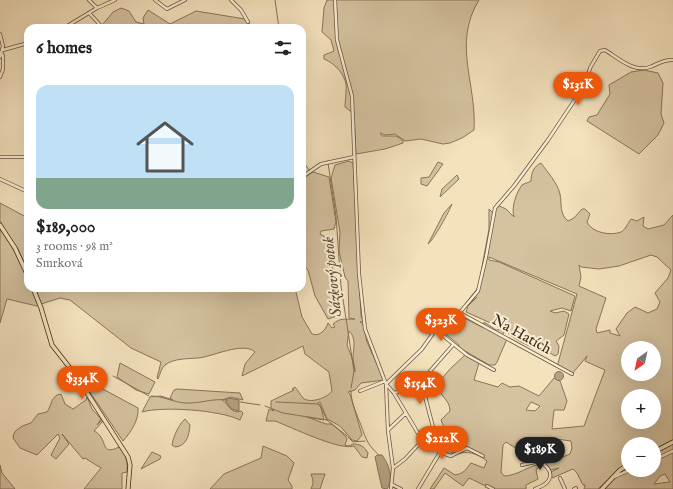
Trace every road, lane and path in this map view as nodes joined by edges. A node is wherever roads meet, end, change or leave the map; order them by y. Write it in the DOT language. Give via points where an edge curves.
graph roads {
  1 [pos="89,0"];
  2 [pos="115,0"];
  3 [pos="155,0"];
  4 [pos="185,0"];
  5 [pos="231,0"];
  6 [pos="335,0"];
  7 [pos="97,8"];
  8 [pos="90,14"];
  9 [pos="248,22"];
  10 [pos="71,24"];
  11 [pos="99,24"];
  12 [pos="0,34"];
  13 [pos="24,45"];
  14 [pos="3,50"];
  15 [pos="1,56"];
  16 [pos="673,60"];
  17 [pos="0,77"];
  18 [pos="0,157"];
  19 [pos="24,157"];
  20 [pos="354,157"];
  21 [pos="306,175"];
  22 [pos="0,179"];
  23 [pos="24,190"];
  24 [pos="0,225"];
  25 [pos="24,267"];
  26 [pos="35,292"];
  27 [pos="460,313"];
  28 [pos="436,330"];
  29 [pos="453,345"];
  30 [pos="494,370"];
  31 [pos="572,374"];
  32 [pos="421,381"];
  33 [pos="386,382"];
  34 [pos="422,385"];
  35 [pos="416,387"];
  36 [pos="361,389"];
  37 [pos="394,393"];
  38 [pos="406,413"];
  39 [pos="433,428"];
  40 [pos="388,430"];
  41 [pos="422,440"];
  42 [pos="673,442"];
  43 [pos="661,448"];
  44 [pos="673,451"];
  45 [pos="444,452"];
  46 [pos="484,456"];
  47 [pos="661,457"];
  48 [pos="522,465"];
  49 [pos="393,468"];
  50 [pos="621,471"];
  51 [pos="621,474"];
  52 [pos="560,478"];
  53 [pos="610,480"];
  54 [pos="392,484"];
  55 [pos="487,486"];
  56 [pos="128,489"];
  57 [pos="391,489"];
  58 [pos="401,489"];
  59 [pos="418,489"];
  60 [pos="493,489"];
  61 [pos="534,489"];
  62 [pos="565,489"];
  63 [pos="602,489"];
  1 -- 7 [label="street"];
  2 -- 7 [label="street"];
  3 -- 4 [label="street" via="168,9"];
  5 -- 9 [label="street"];
  6 -- 20 [label="street" via="337,40 352,96"];
  7 -- 8 [label="street"];
  8 -- 10 [label="street"];
  8 -- 11 [label="street"];
  12 -- 14 [label="street"];
  13 -- 14 [label="street"];
  14 -- 15 [label="street"];
  15 -- 17 [label="street" via="3,69"];
  16 -- 27 [label="street" via="640,69 605,50 599,52 590,68 586,83 548,140 497,205 480,285"];
  18 -- 19 [label="street"];
  20 -- 21 [label="street" via="321,164"];
  20 -- 33 [label="street" via="359,274 365,329"];
  22 -- 23 [label="street"];
  24 -- 25 [label="main road"];
  26 -- 56 [label="main road" via="52,345 77,377 128,458"];
  27 -- 28 [label="street"];
  27 -- 31 [label="street, Na Hatích"];
  28 -- 29 [label="street"];
  28 -- 33 [label="street" via="419,352"];
  29 -- 30 [label="street"];
  29 -- 32 [label="street"];
  32 -- 34 [label="street"];
  32 -- 35 [label="street"];
  33 -- 36 [label="street"];
  33 -- 37 [label="street"];
  33 -- 40 [label="street"];
  34 -- 35 [label="street"];
  34 -- 39 [label="street"];
  35 -- 37 [label="street"];
  37 -- 38 [label="street"];
  38 -- 40 [label="street"];
  38 -- 41 [label="street"];
  39 -- 41 [label="street"];
  39 -- 45 [label="street"];
  40 -- 49 [label="street"];
  41 -- 49 [label="street"];
  42 -- 43 [label="main road"];
  44 -- 47 [label="street"];
  45 -- 46 [label="street" via="451,456 467,448"];
  45 -- 59 [label="street" via="439,454"];
  48 -- 61 [label="street" via="539,461 549,472 549,482"];
  49 -- 54 [label="street"];
  50 -- 53 [label="main road"];
  51 -- 53 [label="street"];
  52 -- 62 [label="street"];
  53 -- 63 [label="main road"];
  54 -- 57 [label="street"];
  54 -- 58 [label="street"];
  55 -- 60 [label="street"];
}
